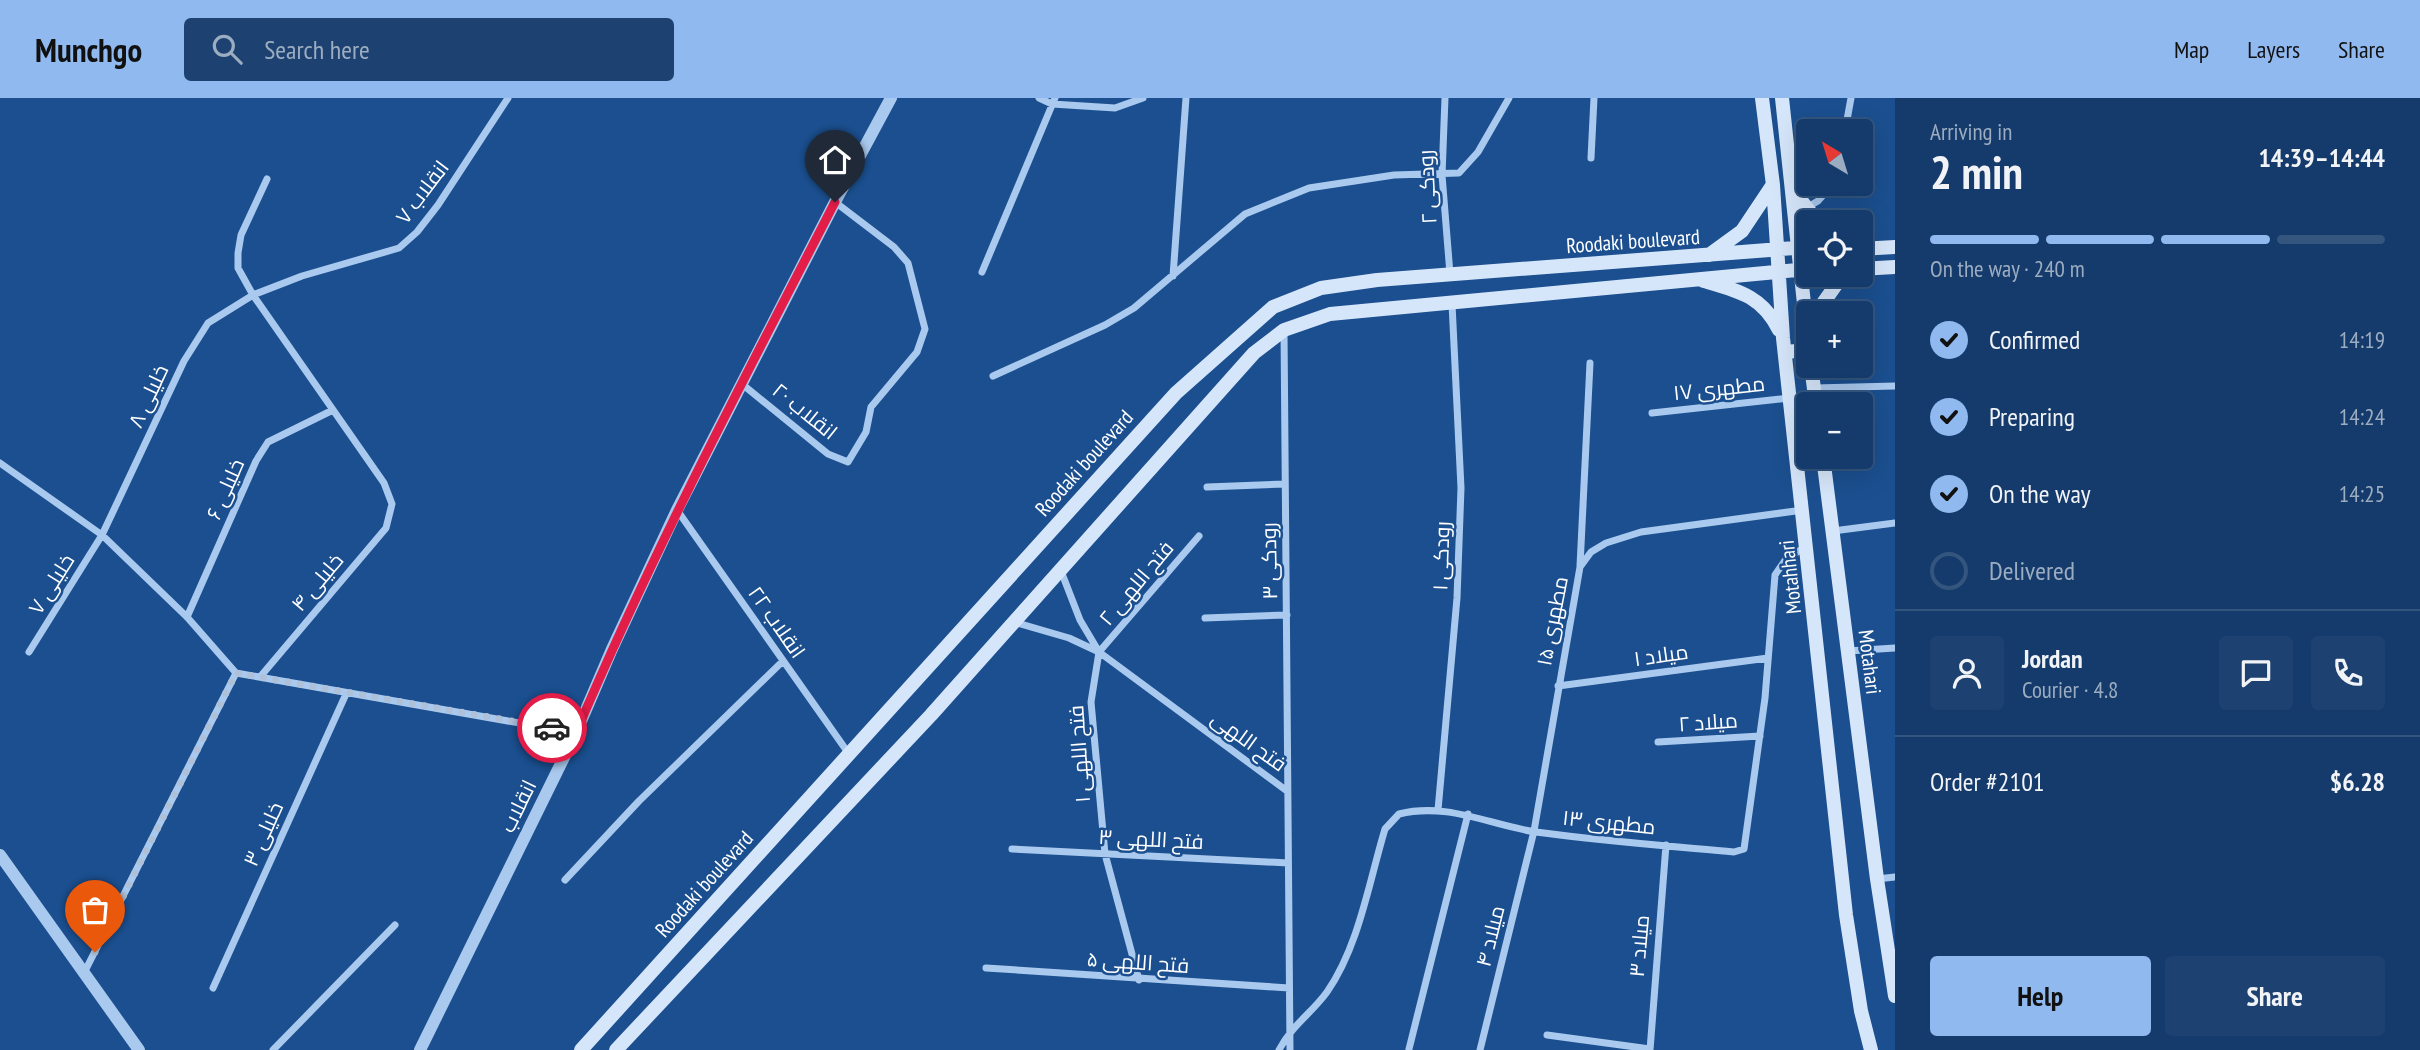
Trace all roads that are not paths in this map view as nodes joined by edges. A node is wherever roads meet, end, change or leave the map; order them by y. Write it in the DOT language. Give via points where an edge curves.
graph roads {
  1 [pos="508,98"];
  2 [pos="891,98"];
  3 [pos="1039,98"];
  4 [pos="1143,98"];
  5 [pos="1186,98"];
  6 [pos="1445,98"];
  7 [pos="1509,98"];
  8 [pos="1594,98"];
  9 [pos="1762,98"];
  10 [pos="1782,98"];
  11 [pos="1851,98"];
  12 [pos="1054,101"];
  13 [pos="1847,119"];
  14 [pos="1591,158"];
  15 [pos="1789,162"];
  16 [pos="1770,164"];
  17 [pos="1442,175"];
  18 [pos="267,179"];
  19 [pos="1773,185"];
  20 [pos="1791,188"];
  21 [pos="1822,196"];
  22 [pos="835,202"];
  23 [pos="1805,209"];
  24 [pos="1796,215"];
  25 [pos="1796,247"];
  26 [pos="1895,247"];
  27 [pos="1873,248"];
  28 [pos="1777,249"];
  29 [pos="1705,257"];
  30 [pos="1895,267"];
  31 [pos="1796,269"];
  32 [pos="1873,269"];
  33 [pos="1778,270"];
  34 [pos="982,272"];
  35 [pos="1450,274"];
  36 [pos="1173,276"];
  37 [pos="1696,279"];
  38 [pos="253,296"];
  39 [pos="1452,304"];
  40 [pos="1284,330"];
  41 [pos="1784,345"];
  42 [pos="1796,348"];
  43 [pos="1590,363"];
  44 [pos="993,376"];
  45 [pos="1813,378"];
  46 [pos="742,384"];
  47 [pos="1895,386"];
  48 [pos="1814,388"];
  49 [pos="1814,392"];
  50 [pos="1790,398"];
  51 [pos="333,410"];
  52 [pos="1652,413"];
  53 [pos="0,463"];
  54 [pos="1824,469"];
  55 [pos="1285,484"];
  56 [pos="1206,487"];
  57 [pos="677,510"];
  58 [pos="1803,510"];
  59 [pos="1895,523"];
  60 [pos="1832,531"];
  61 [pos="102,535"];
  62 [pos="1199,536"];
  63 [pos="1807,545"];
  64 [pos="1580,567"];
  65 [pos="1061,570"];
  66 [pos="1287,615"];
  67 [pos="187,617"];
  68 [pos="1205,618"];
  69 [pos="1014,622"];
  70 [pos="1895,648"];
  71 [pos="1848,651"];
  72 [pos="29,652"];
  73 [pos="1100,652"];
  74 [pos="1769,658"];
  75 [pos="783,661"];
  76 [pos="236,673"];
  77 [pos="260,677"];
  78 [pos="1558,686"];
  79 [pos="346,694"];
  80 [pos="576,733"];
  81 [pos="1760,736"];
  82 [pos="1657,742"];
  83 [pos="849,754"];
  84 [pos="1287,791"];
  85 [pos="1438,810"];
  86 [pos="1468,814"];
  87 [pos="1534,831"];
  88 [pos="1666,845"];
  89 [pos="1012,849"];
  90 [pos="1105,854"];
  91 [pos="0,855"];
  92 [pos="1288,863"];
  93 [pos="1895,877"];
  94 [pos="1877,879"];
  95 [pos="565,880"];
  96 [pos="395,925"];
  97 [pos="986,968"];
  98 [pos="84,973"];
  99 [pos="1139,980"];
  100 [pos="213,988"];
  101 [pos="1289,988"];
  102 [pos="1895,996"];
  103 [pos="1289,1029"];
  104 [pos="1547,1035"];
  105 [pos="422,1047"];
  106 [pos="1409,1049"];
  107 [pos="139,1050"];
  108 [pos="273,1050"];
  109 [pos="581,1050"];
  110 [pos="616,1050"];
  111 [pos="1279,1050"];
  112 [pos="1290,1050"];
  113 [pos="1480,1050"];
  114 [pos="1650,1050"];
  115 [pos="1871,1050"];
  1 -- 38 [label="street, انقلاب ۷" via="438,205 399,248 302,276"];
  2 -- 22 [label="street, انقلاب"];
  3 -- 12 [label="street"];
  4 -- 12 [label="street" via="1115,108"];
  5 -- 36 [label="street"];
  6 -- 17 [label="street, رودکی ۲"];
  7 -- 17 [label="street" via="1469,165 1459,173"];
  8 -- 14 [label="street"];
  9 -- 16 [label="main road, Motahhari"];
  10 -- 15 [label="main road"];
  11 -- 13 [label="street"];
  12 -- 34 [label="street"];
  15 -- 16 [label="main road"];
  15 -- 20 [label="main road"];
  16 -- 19 [label="main road, Motahhari"];
  17 -- 35 [label="street, رودکی ۲"];
  17 -- 36 [label="street" via="1394,175 1309,188 1245,214"];
  18 -- 38 [label="street" via="241,235 238,253 238,268"];
  19 -- 28 [label="main road, Motahhari"];
  19 -- 29 [label="main road" via="1742,231"];
  20 -- 23 [label="main road"];
  20 -- 24 [label="main road"];
  21 -- 23 [label="street"];
  22 -- 46 [label="street, انقلاب"];
  22 -- 46 [label="street, انقلاب ۲۰" via="908,263 925,329 917,352 871,407 866,432 848,462 828,454"];
  25 -- 28 [label="main road, Roodaki boulevard"];
  26 -- 27 [label="main road"];
  28 -- 29 [label="main road, Roodaki boulevard"];
  28 -- 33 [label="main road, Motahhari"];
  29 -- 35 [label="main road, Roodaki boulevard"];
  30 -- 32 [label="main road"];
  31 -- 33 [label="main road, Roodaki boulevard"];
  33 -- 37 [label="main road, Roodaki boulevard"];
  33 -- 41 [label="main road, Motahhari"];
  35 -- 83 [label="main road, Roodaki boulevard" via="1321,288 1273,307 1176,393"];
  36 -- 44 [label="street" via="1105,325"];
  37 -- 39 [label="main road, Roodaki boulevard"];
  37 -- 41 [label="main road" via="1757,301 1770,312"];
  38 -- 51 [label="street"];
  38 -- 61 [label="street, خلیلی ۸" via="208,323 184,361"];
  39 -- 40 [label="main road, Roodaki boulevard" via="1329,314"];
  39 -- 85 [label="street, رودکی ۱" via="1461,488 1457,598"];
  40 -- 55 [label="street, رودکی ۳"];
  40 -- 65 [label="main road, Roodaki boulevard" via="1254,353"];
  41 -- 42 [label="main road"];
  41 -- 50 [label="main road, Motahhari"];
  43 -- 64 [label="street"];
  45 -- 48 [label="main road"];
  46 -- 57 [label="street, انقلاب"];
  47 -- 48 [label="street"];
  48 -- 49 [label="main road"];
  50 -- 52 [label="street, مطهری ۱۷"];
  50 -- 58 [label="main road, Motahhari"];
  51 -- 67 [label="street, خلیلی ۶" via="268,442"];
  51 -- 77 [label="street, خلیلی ۴" via="384,483 392,504 386,528"];
  53 -- 61 [label="street"];
  54 -- 60 [label="main road, Motahari"];
  55 -- 56 [label="street"];
  55 -- 66 [label="street, رودکی ۳"];
  57 -- 75 [label="street, انقلاب ۲۲"];
  57 -- 80 [label="street, انقلاب"];
  58 -- 63 [label="main road, Motahhari"];
  58 -- 64 [label="street, مطهری ۱۵" via="1641,533 1606,543 1591,552"];
  59 -- 60 [label="street"];
  60 -- 71 [label="main road, Motahari"];
  61 -- 67 [label="street"];
  61 -- 72 [label="street, خلیلی ۷"];
  62 -- 73 [label="street, فتح اللهی ۲"];
  63 -- 74 [label="street, مطهری ۱۳" via="1786,559 1775,575"];
  63 -- 115 [label="main road, Motahhari" via="1846,915"];
  64 -- 78 [label="street, مطهری ۱۵"];
  65 -- 69 [label="main road, Roodaki boulevard"];
  65 -- 73 [label="street" via="1080,620"];
  66 -- 68 [label="street"];
  66 -- 84 [label="street, رودکی ۳"];
  67 -- 76 [label="street"];
  69 -- 73 [label="street"];
  69 -- 110 [label="main road, Roodaki boulevard"];
  70 -- 71 [label="street"];
  71 -- 94 [label="main road, Motahari"];
  73 -- 84 [label="street, فتح اللهی"];
  73 -- 90 [label="street, فتح اللهی ۱" via="1091,702"];
  74 -- 78 [label="street, میلاد ۱"];
  74 -- 81 [label="street, مطهری ۱۳"];
  75 -- 83 [label="street, انقلاب ۲۲"];
  75 -- 95 [label="street"];
  76 -- 77 [label="street"];
  76 -- 98 [label="street"];
  77 -- 79 [label="street"];
  78 -- 87 [label="street, مطهری ۱۵"];
  79 -- 80 [label="street"];
  79 -- 100 [label="street, خلیلی ۳"];
  80 -- 105 [label="street, انقلاب"];
  81 -- 82 [label="street, میلاد ۲"];
  81 -- 88 [label="street, مطهری ۱۳" via="1744,849 1734,852"];
  83 -- 109 [label="main road, Roodaki boulevard"];
  84 -- 92 [label="street, فتح اللهی"];
  85 -- 86 [label="street, مطهری ۱۳"];
  85 -- 103 [label="street, مطهری ۱۳" via="1411,811 1391,819 1345,960 1326,993"];
  86 -- 87 [label="street, مطهری ۱۳"];
  86 -- 106 [label="street"];
  87 -- 88 [label="street, مطهری ۱۳"];
  87 -- 113 [label="street, میلاد ۴"];
  88 -- 114 [label="street, میلاد ۳"];
  89 -- 90 [label="street, فتح اللهی ۳"];
  90 -- 92 [label="street, فتح اللهی ۳"];
  90 -- 99 [label="street, فتح اللهی ۱"];
  91 -- 98 [label="street"];
  92 -- 101 [label="street, فتح اللهی"];
  93 -- 94 [label="street"];
  94 -- 102 [label="main road, Motahari"];
  96 -- 108 [label="street"];
  97 -- 99 [label="street, فتح اللهی ۵"];
  98 -- 107 [label="street"];
  99 -- 101 [label="street, فتح اللهی ۵"];
  101 -- 103 [label="street, فتح اللهی"];
  103 -- 111 [label="street, فتح اللهی"];
  103 -- 112 [label="street, فتح اللهی"];
  104 -- 114 [label="street"];
}
